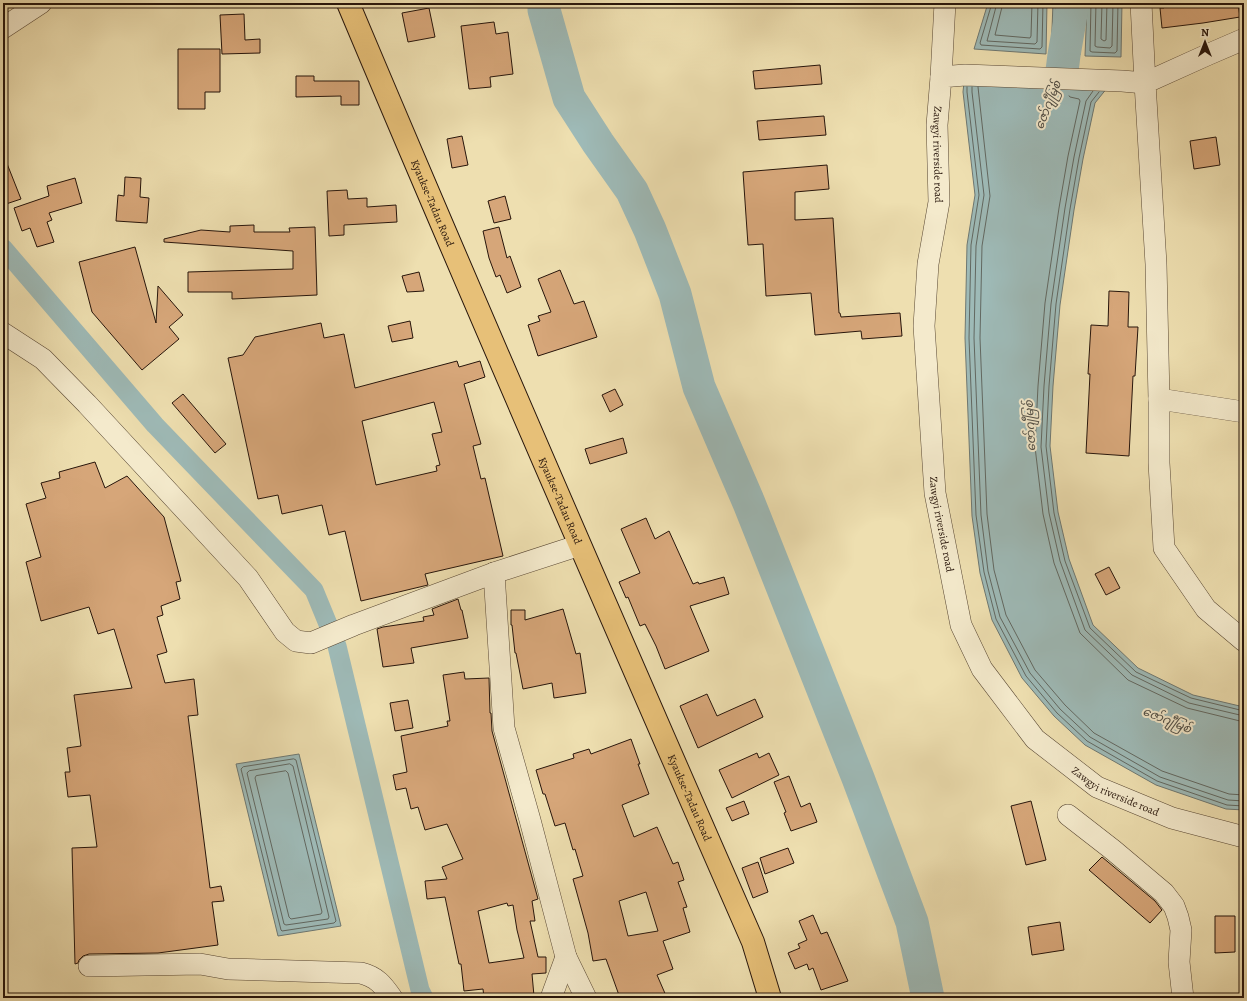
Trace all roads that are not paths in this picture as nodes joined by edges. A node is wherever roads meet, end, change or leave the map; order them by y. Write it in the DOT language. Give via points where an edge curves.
graph roads {
  1 [pos="41,3"];
  2 [pos="348,3"];
  3 [pos="945,3"];
  4 [pos="1141,3"];
  5 [pos="3,28"];
  6 [pos="1244,39"];
  7 [pos="941,77"];
  8 [pos="1145,83"];
  9 [pos="3,333"];
  10 [pos="1159,399"];
  11 [pos="1244,412"];
  12 [pos="580,545"];
  13 [pos="494,573"];
  14 [pos="1244,642"];
  15 [pos="1068,814"];
  16 [pos="1244,838"];
  17 [pos="566,957"];
  18 [pos="89,966"];
  19 [pos="392,998"];
  20 [pos="551,998"];
  21 [pos="586,998"];
  22 [pos="770,998"];
  23 [pos="1183,998"];
  1 -- 5 [label="street"];
  2 -- 12 [label="main road, Kyaukse-Tadau Road"];
  3 -- 7 [label="street, Zawgyi riverside road"];
  4 -- 8 [label="street"];
  6 -- 8 [label="street"];
  7 -- 8 [label="street" via="965,75"];
  7 -- 16 [label="street, Zawgyi riverside road" via="937,125 939,202 928,264 924,326 935,493 961,625 982,668 1035,739 1097,788 1172,818"];
  8 -- 10 [label="street" via="1156,264"];
  9 -- 13 [label="street" via="43,359 87,404 248,578 285,632 296,641 311,643"];
  10 -- 11 [label="street"];
  10 -- 14 [label="street" via="1159,463 1164,548 1206,609"];
  12 -- 13 [label="street"];
  12 -- 22 [label="main road, Kyaukse-Tadau Road" via="752,942"];
  13 -- 17 [label="street" via="504,728"];
  15 -- 23 [label="street" via="1164,893 1174,906 1180,930 1178,962"];
  17 -- 20 [label="street"];
  17 -- 21 [label="street"];
  18 -- 19 [label="street" via="200,964 228,970 361,973 379,981"];
}
